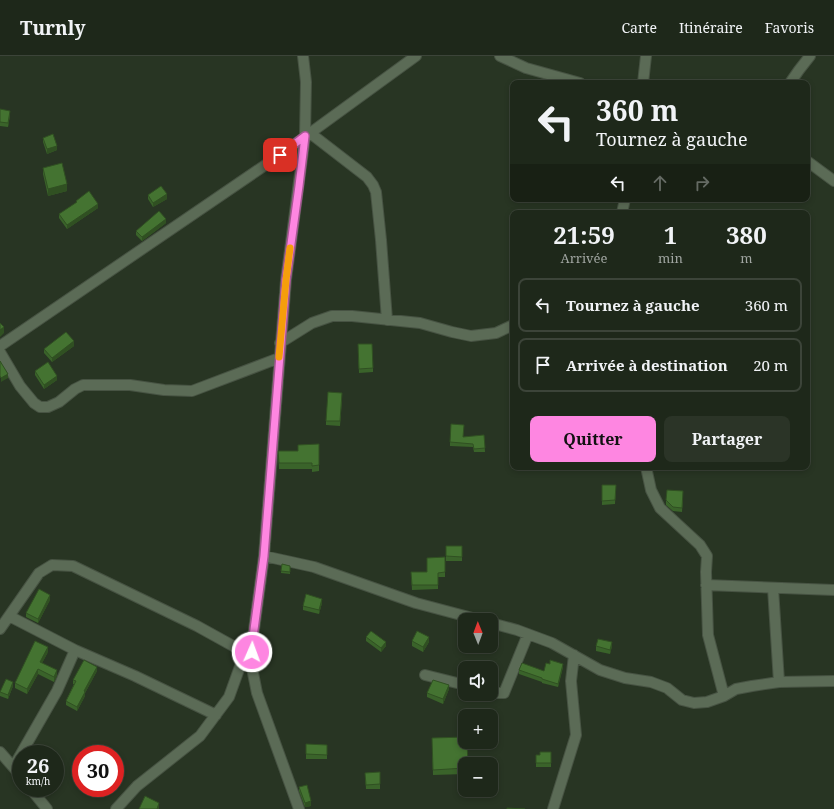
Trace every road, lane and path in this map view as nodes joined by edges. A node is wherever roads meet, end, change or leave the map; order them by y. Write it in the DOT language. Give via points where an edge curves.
graph roads {
  1 [pos="303,56"];
  2 [pos="416,56"];
  3 [pos="500,56"];
  4 [pos="646,56"];
  5 [pos="810,56"];
  6 [pos="569,80"];
  7 [pos="643,80"];
  8 [pos="792,80"];
  9 [pos="307,135"];
  10 [pos="810,163"];
  11 [pos="834,181"];
  12 [pos="387,320"];
  13 [pos="510,326"];
  14 [pos="280,344"];
  15 [pos="0,346"];
  16 [pos="0,352"];
  17 [pos="279,358"];
  18 [pos="647,470"];
  19 [pos="264,556"];
  20 [pos="706,585"];
  21 [pos="772,588"];
  22 [pos="833,591"];
  23 [pos="458,614"];
  24 [pos="9,616"];
  25 [pos="498,625"];
  26 [pos="0,629"];
  27 [pos="528,634"];
  28 [pos="253,637"];
  29 [pos="75,650"];
  30 [pos="244,652"];
  31 [pos="574,656"];
  32 [pos="425,675"];
  33 [pos="779,682"];
  34 [pos="834,682"];
  35 [pos="458,683"];
  36 [pos="498,694"];
  37 [pos="724,696"];
  38 [pos="216,715"];
  39 [pos="26,745"];
  40 [pos="0,752"];
  41 [pos="12,764"];
  42 [pos="37,797"];
  43 [pos="47,809"];
  44 [pos="116,809"];
  45 [pos="299,809"];
  46 [pos="553,809"];
  1 -- 9 [label="street"];
  2 -- 9 [label="street"];
  3 -- 6 [label="street" via="526,68"];
  4 -- 7 [label="street"];
  5 -- 8 [label="street"];
  9 -- 12 [label="street" via="367,177 373,185 381,240"];
  9 -- 14 [label="street" via="286,280"];
  9 -- 15 [label="street"];
  10 -- 11 [label="street"];
  12 -- 13 [label="street" via="420,323 471,336 496,333"];
  12 -- 14 [label="street" via="332,316 312,323"];
  14 -- 17 [label="street"];
  16 -- 17 [label="street" via="20,386 40,407 59,402 83,385 130,385 192,391"];
  17 -- 19 [label="street"];
  18 -- 20 [label="street" via="651,490 660,508 700,545 707,556"];
  19 -- 23 [label="street" via="314,567 416,603"];
  19 -- 28 [label="street"];
  20 -- 21 [label="street"];
  20 -- 37 [label="street" via="708,636"];
  21 -- 22 [label="street"];
  21 -- 33 [label="street"];
  24 -- 26 [label="street"];
  24 -- 29 [label="street"];
  24 -- 30 [label="street" via="39,573 52,565 73,566 197,626"];
  25 -- 27 [label="street"];
  27 -- 31 [label="street" via="552,643"];
  27 -- 36 [label="street" via="504,693"];
  28 -- 30 [label="street"];
  28 -- 45 [label="street" via="252,668 257,693"];
  29 -- 38 [label="street"];
  29 -- 39 [label="street" via="57,691"];
  30 -- 38 [label="street" via="229,697"];
  31 -- 37 [label="street" via="600,670 667,688 682,700 694,703 707,702"];
  31 -- 46 [label="street" via="571,681 576,735"];
  32 -- 35 [label="street"];
  33 -- 34 [label="street"];
  33 -- 37 [label="street" via="736,690"];
  38 -- 44 [label="street" via="200,736 137,786"];
  40 -- 41 [label="street"];
  42 -- 43 [label="street"];
}
